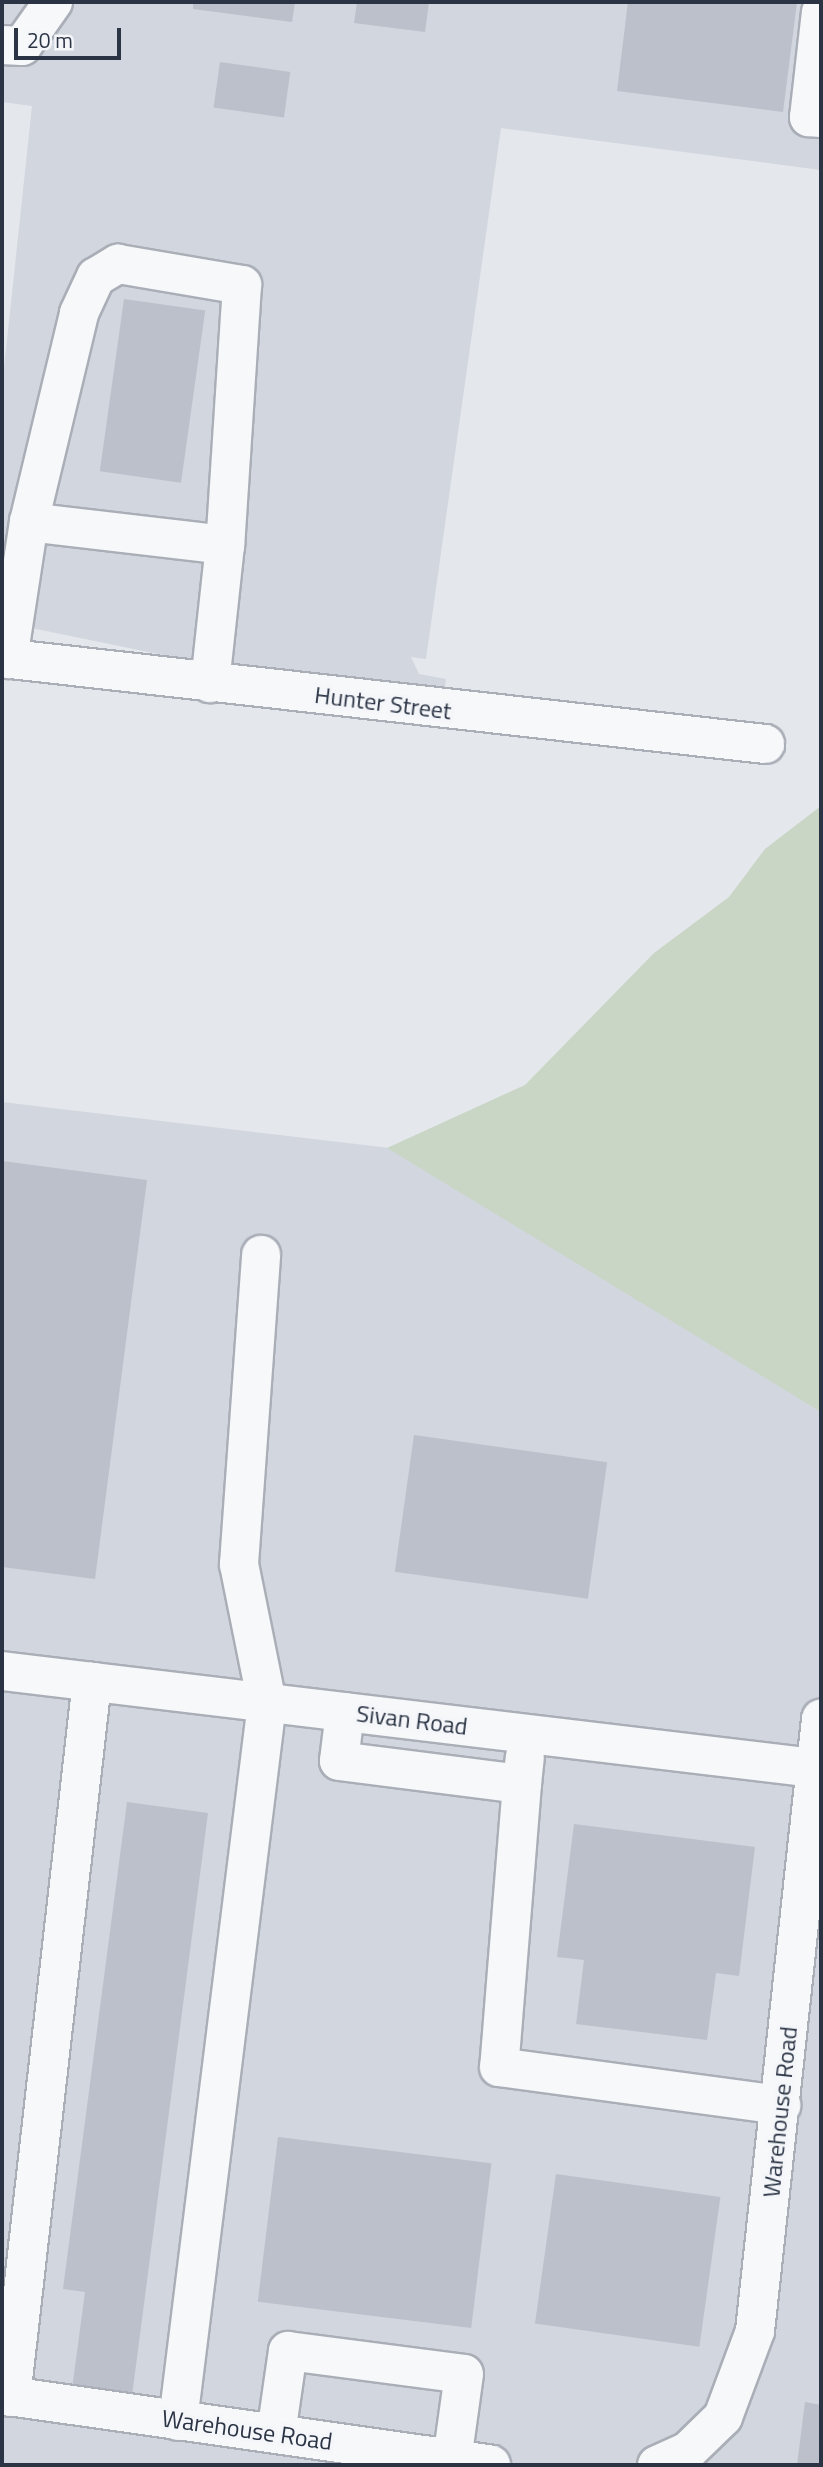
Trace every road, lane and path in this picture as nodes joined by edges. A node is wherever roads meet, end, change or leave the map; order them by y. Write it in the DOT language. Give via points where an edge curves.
graph roads {
  1 [pos="52,2"];
  2 [pos="821,12"];
  3 [pos="2,45"];
  4 [pos="821,118"];
  5 [pos="29,522"];
  6 [pos="225,545"];
  7 [pos="5,659"];
  8 [pos="210,683"];
  9 [pos="765,744"];
  10 [pos="261,1255"];
  11 [pos="2,1671"];
  12 [pos="92,1682"];
  13 [pos="267,1703"];
  14 [pos="345,1712"];
  15 [pos="821,1719"];
  16 [pos="527,1733"];
  17 [pos="820,1769"];
  18 [pos="522,1784"];
  19 [pos="781,2105"];
  20 [pos="6,2396"];
  21 [pos="178,2421"];
  22 [pos="276,2434"];
  23 [pos="452,2460"];
  24 [pos="491,2465"];
  25 [pos="657,2465"];
  1 -- 3 [label="street" via="22,47"];
  2 -- 4 [label="street" via="809,117"];
  5 -- 6 [label="street"];
  5 -- 6 [label="street" via="79,313 96,276 118,264 242,285"];
  5 -- 7 [label="street"];
  6 -- 8 [label="street"];
  7 -- 8 [label="street, Hunter Street"];
  8 -- 9 [label="street, Hunter Street"];
  10 -- 13 [label="street" via="239,1564"];
  11 -- 12 [label="street, Sivan Road"];
  12 -- 13 [label="street, Sivan Road"];
  12 -- 20 [label="street"];
  13 -- 14 [label="street, Sivan Road"];
  13 -- 21 [label="street"];
  14 -- 16 [label="street, Sivan Road"];
  14 -- 18 [label="street" via="339,1761"];
  15 -- 17 [label="street, Warehouse Road"];
  16 -- 17 [label="street, Sivan Road"];
  16 -- 18 [label="street"];
  17 -- 19 [label="street, Warehouse Road"];
  18 -- 19 [label="street" via="499,2067"];
  19 -- 25 [label="street, Warehouse Road" via="755,2331 743,2374 723,2417 688,2451"];
  20 -- 21 [label="street, Warehouse Road"];
  21 -- 22 [label="street, Warehouse Road"];
  22 -- 23 [label="street, Warehouse Road"];
  22 -- 23 [label="street" via="288,2351 464,2374"];
  23 -- 24 [label="street, Warehouse Road"];
}
